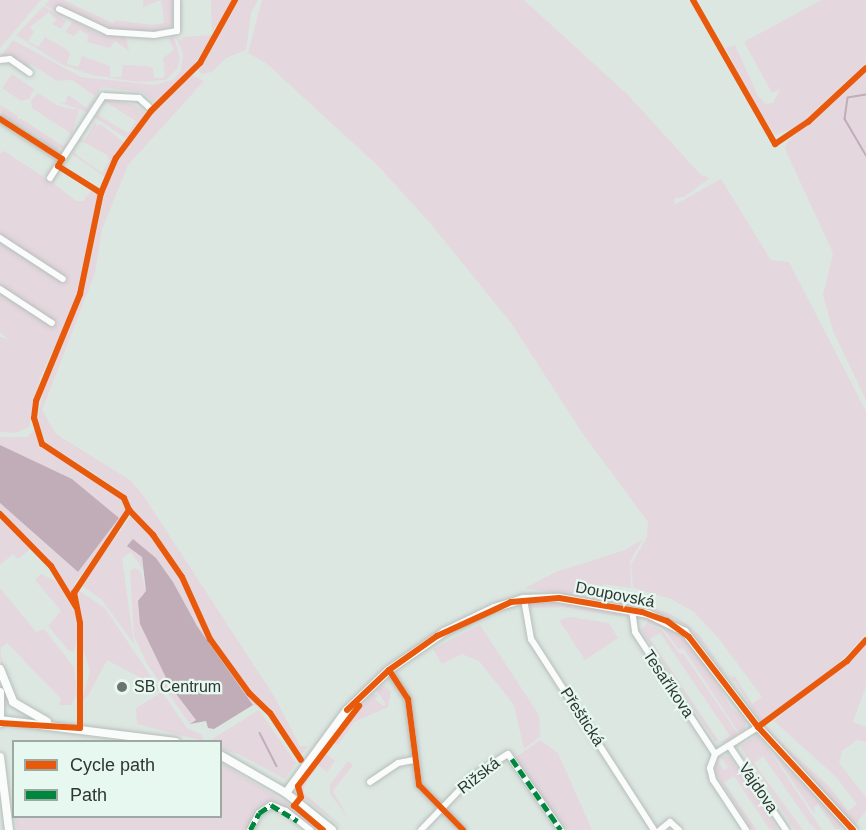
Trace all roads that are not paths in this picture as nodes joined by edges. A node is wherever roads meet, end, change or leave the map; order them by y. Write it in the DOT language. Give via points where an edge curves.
graph roads {
  1 [pos="177,0"];
  2 [pos="59,9"];
  3 [pos="0,60"];
  4 [pos="30,73"];
  5 [pos="149,106"];
  6 [pos="0,119"];
  7 [pos="62,159"];
  8 [pos="50,178"];
  9 [pos="2,240"];
  10 [pos="0,249"];
  11 [pos="63,279"];
  12 [pos="0,289"];
  13 [pos="52,324"];
  14 [pos="524,599"];
  15 [pos="632,610"];
  16 [pos="0,669"];
  17 [pos="389,670"];
  18 [pos="0,692"];
  19 [pos="0,721"];
  20 [pos="52,725"];
  21 [pos="758,727"];
  22 [pos="168,740"];
  23 [pos="730,747"];
  24 [pos="715,754"];
  25 [pos="222,756"];
  26 [pos="0,757"];
  27 [pos="414,760"];
  28 [pos="370,782"];
  29 [pos="286,793"];
  30 [pos="441,809"];
  31 [pos="9,830"];
  32 [pos="250,830"];
  33 [pos="310,830"];
  34 [pos="332,830"];
  35 [pos="421,830"];
  36 [pos="463,830"];
  37 [pos="561,830"];
  38 [pos="654,830"];
  39 [pos="660,830"];
  40 [pos="679,830"];
  41 [pos="746,830"];
  42 [pos="786,830"];
  43 [pos="853,830"];
  1 -- 2 [label="street" via="177,31 145,35 108,32"];
  3 -- 4 [label="street" via="10,59"];
  5 -- 7 [label="street" via="139,98 106,94"];
  6 -- 7 [label="street"];
  7 -- 8 [label="street"];
  9 -- 10 [label="street"];
  9 -- 11 [label="street"];
  12 -- 13 [label="street"];
  14 -- 15 [label="street, Doupovská" via="559,598"];
  14 -- 17 [label="street, Doupovská" via="494,608 444,632"];
  14 -- 38 [label="street, Přeštická" via="531,639"];
  15 -- 21 [label="street, Doupovská" via="661,618 685,632"];
  15 -- 24 [label="street, Tesaříkova" via="634,633"];
  16 -- 20 [label="street" via="17,707"];
  17 -- 27 [label="street" via="408,699"];
  17 -- 29 [label="street, Doupovská" via="347,710"];
  18 -- 19 [label="street"];
  19 -- 20 [label="street"];
  20 -- 22 [label="street"];
  21 -- 23 [label="street"];
  21 -- 43 [label="street, Doupovská"];
  23 -- 24 [label="street"];
  23 -- 42 [label="street, Vajdova"];
  24 -- 41 [label="street" via="711,776"];
  25 -- 29 [label="street"];
  26 -- 31 [label="street"];
  27 -- 28 [label="street" via="398,763"];
  27 -- 30 [label="street" via="419,785"];
  29 -- 34 [label="street"];
  30 -- 35 [label="street, Rižská"];
  30 -- 36 [label="street"];
  30 -- 37 [label="street, Rižská" via="473,776 508,754"];
  32 -- 33 [label="street" via="259,813 271,805"];
  39 -- 40 [label="street" via="670,822"];
}
